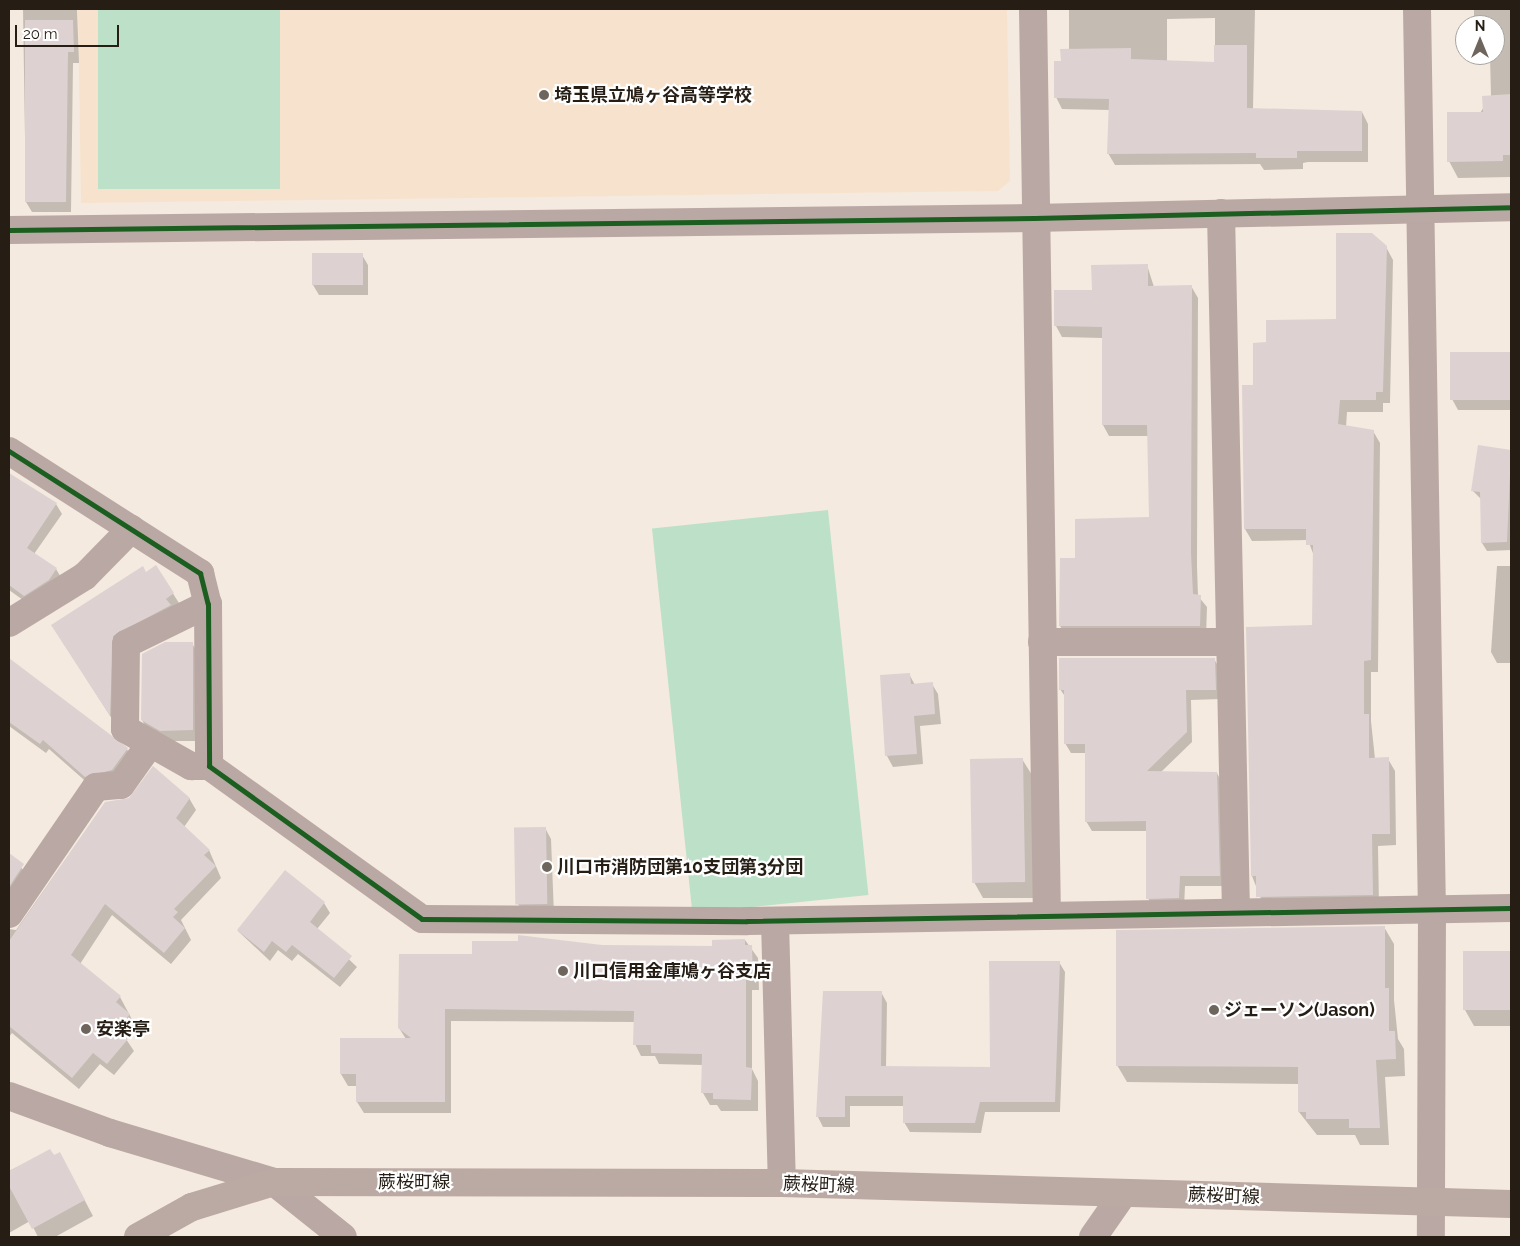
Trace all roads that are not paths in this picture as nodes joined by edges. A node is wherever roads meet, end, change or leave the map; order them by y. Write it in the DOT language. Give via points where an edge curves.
graph roads {
  1 [pos="1033,9"];
  2 [pos="1417,9"];
  3 [pos="1511,207"];
  4 [pos="1418,210"];
  5 [pos="1221,213"];
  6 [pos="1034,218"];
  7 [pos="9,230"];
  8 [pos="9,451"];
  9 [pos="132,529"];
  10 [pos="208,604"];
  11 [pos="9,623"];
  12 [pos="1042,642"];
  13 [pos="1228,642"];
  14 [pos="150,744"];
  15 [pos="209,766"];
  16 [pos="1511,908"];
  17 [pos="1432,909"];
  18 [pos="1236,912"];
  19 [pos="9,914"];
  20 [pos="1047,916"];
  21 [pos="775,921"];
  22 [pos="9,1096"];
  23 [pos="274,1182"];
  24 [pos="782,1183"];
  25 [pos="1122,1194"];
  26 [pos="1430,1202"];
  27 [pos="1511,1204"];
  28 [pos="148,1232"];
  29 [pos="343,1237"];
  30 [pos="1093,1237"];
  31 [pos="1432,1237"];
  1 -- 6 [label="street"];
  2 -- 4 [label="street"];
  3 -- 4 [label="street"];
  4 -- 5 [label="street"];
  4 -- 17 [label="street"];
  5 -- 6 [label="street"];
  5 -- 13 [label="street"];
  6 -- 7 [label="street"];
  6 -- 12 [label="street"];
  8 -- 9 [label="street"];
  9 -- 10 [label="street" via="200,573"];
  9 -- 11 [label="street" via="85,576"];
  10 -- 14 [label="street" via="126,644 125,729"];
  10 -- 15 [label="street"];
  12 -- 13 [label="street"];
  12 -- 20 [label="street"];
  13 -- 18 [label="street"];
  14 -- 15 [label="street" via="191,766"];
  14 -- 19 [label="street" via="121,786 96,787"];
  15 -- 21 [label="street" via="422,919"];
  16 -- 17 [label="street"];
  17 -- 18 [label="street"];
  17 -- 26 [label="street"];
  18 -- 20 [label="street"];
  20 -- 21 [label="street"];
  21 -- 24 [label="street"];
  22 -- 23 [label="street" via="110,1134"];
  23 -- 24 [label="main road, 蕨桜町線"];
  23 -- 28 [label="main road, 蕨桜町線" via="228,1193"];
  23 -- 29 [label="street"];
  24 -- 25 [label="main road, 蕨桜町線"];
  25 -- 26 [label="main road, 蕨桜町線"];
  25 -- 30 [label="street"];
  26 -- 27 [label="main road, 蕨桜町線"];
  26 -- 31 [label="street"];
}
